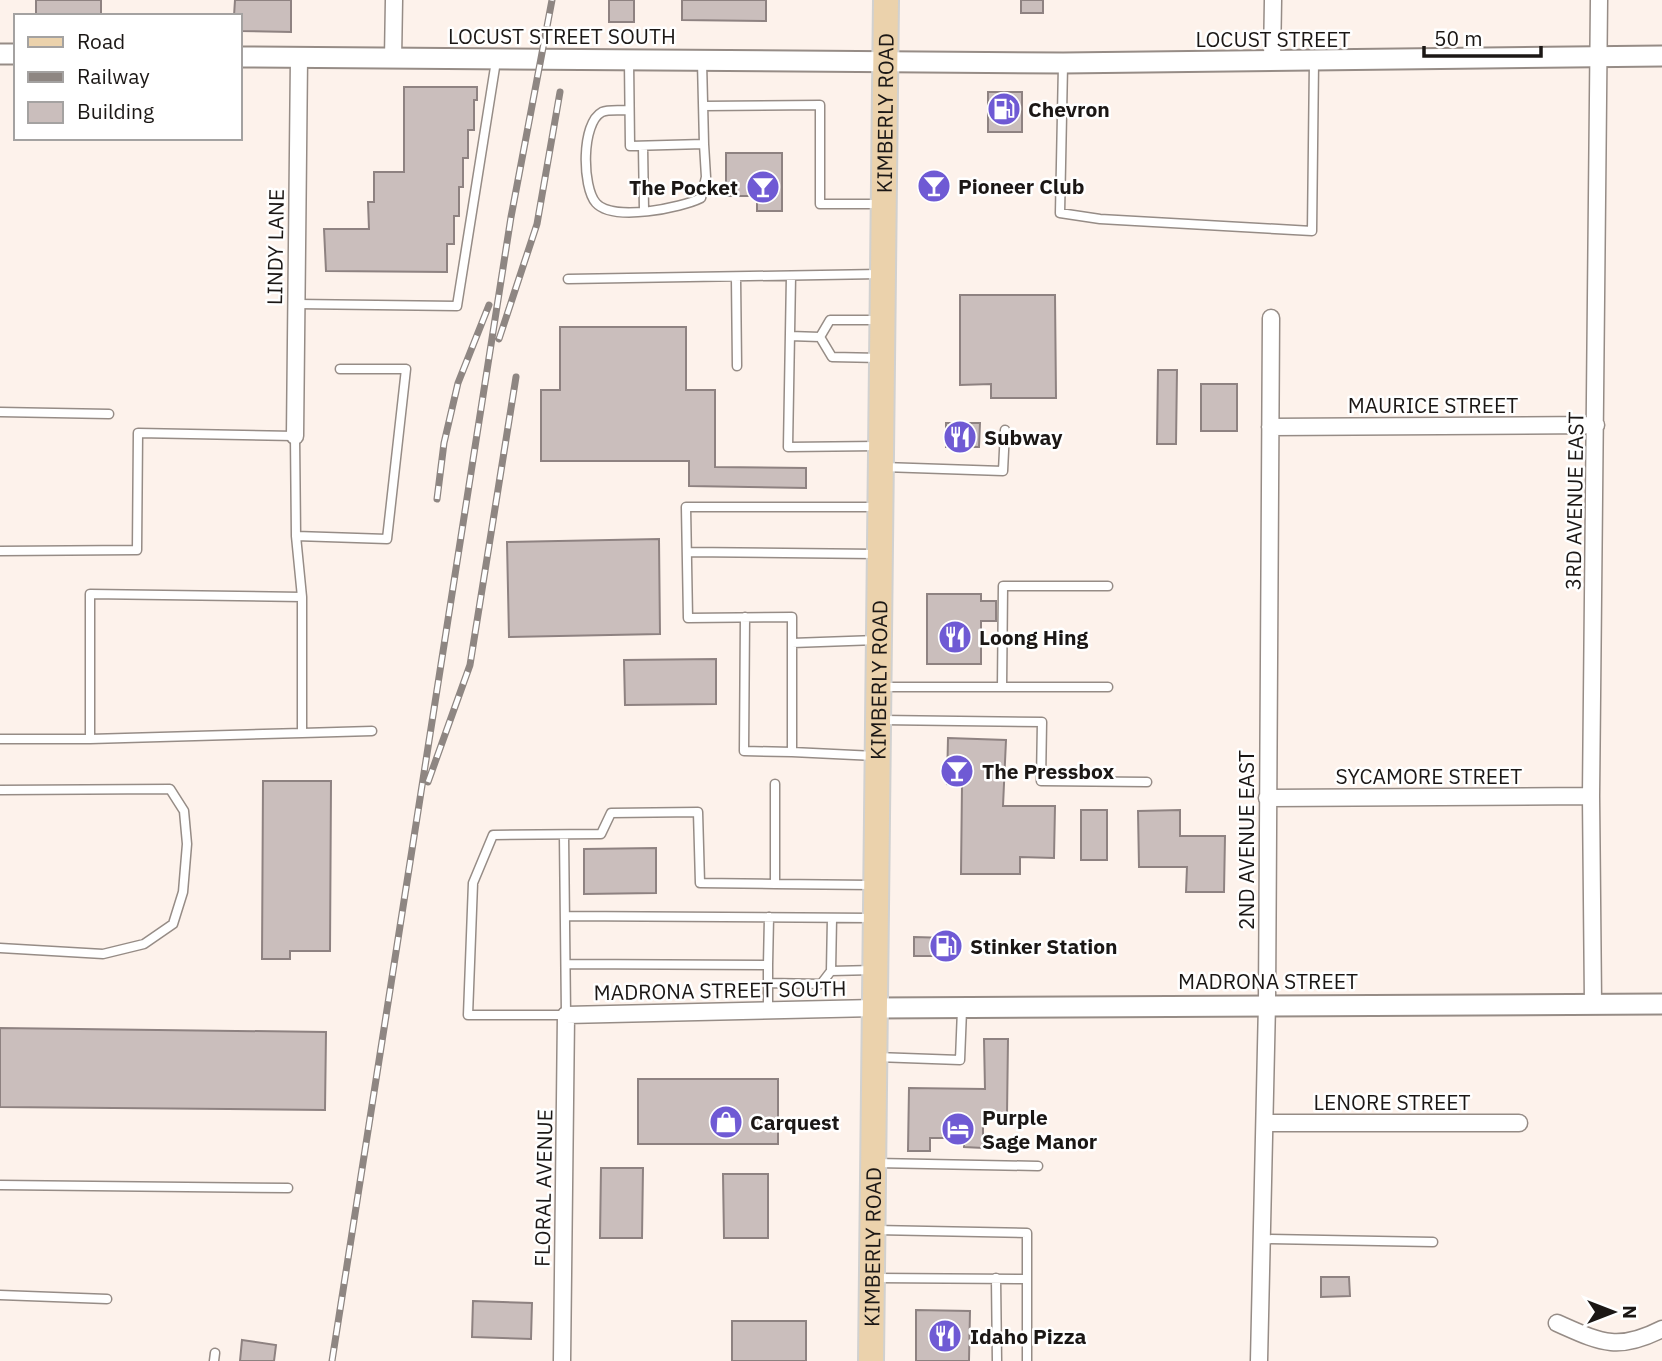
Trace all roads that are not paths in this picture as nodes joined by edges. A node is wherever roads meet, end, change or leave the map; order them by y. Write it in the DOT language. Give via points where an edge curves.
graph roads {
  1 [pos="394,0"];
  2 [pos="886,0"];
  3 [pos="1273,0"];
  4 [pos="1599,0"];
  5 [pos="1662,56"];
  6 [pos="242,57"];
  7 [pos="1599,57"];
  8 [pos="299,58"];
  9 [pos="393,59"];
  10 [pos="496,59"];
  11 [pos="629,59"];
  12 [pos="702,59"];
  13 [pos="885,60"];
  14 [pos="1272,61"];
  15 [pos="1314,61"];
  16 [pos="1063,63"];
  17 [pos="704,106"];
  18 [pos="629,110"];
  19 [pos="704,144"];
  20 [pos="643,146"];
  21 [pos="883,204"];
  22 [pos="644,210"];
  23 [pos="883,274"];
  24 [pos="790,276"];
  25 [pos="736,278"];
  26 [pos="568,279"];
  27 [pos="296,304"];
  28 [pos="1271,318"];
  29 [pos="882,320"];
  30 [pos="790,336"];
  31 [pos="820,337"];
  32 [pos="881,358"];
  33 [pos="737,366"];
  34 [pos="340,369"];
  35 [pos="0,412"];
  36 [pos="109,414"];
  37 [pos="1596,425"];
  38 [pos="1270,427"];
  39 [pos="1005,430"];
  40 [pos="295,436"];
  41 [pos="880,456"];
  42 [pos="880,507"];
  43 [pos="296,536"];
  44 [pos="0,551"];
  45 [pos="687,552"];
  46 [pos="879,554"];
  47 [pos="1108,586"];
  48 [pos="302,597"];
  49 [pos="745,617"];
  50 [pos="879,640"];
  51 [pos="792,643"];
  52 [pos="878,687"];
  53 [pos="1002,687"];
  54 [pos="1108,687"];
  55 [pos="878,720"];
  56 [pos="372,731"];
  57 [pos="302,733"];
  58 [pos="0,739"];
  59 [pos="90,739"];
  60 [pos="792,752"];
  61 [pos="877,756"];
  62 [pos="1147,782"];
  63 [pos="775,784"];
  64 [pos="0,790"];
  65 [pos="1591,796"];
  66 [pos="1267,798"];
  67 [pos="564,835"];
  68 [pos="775,884"];
  69 [pos="876,885"];
  70 [pos="565,916"];
  71 [pos="769,917"];
  72 [pos="832,918"];
  73 [pos="876,918"];
  74 [pos="0,948"];
  75 [pos="566,964"];
  76 [pos="768,965"];
  77 [pos="875,970"];
  78 [pos="831,971"];
  79 [pos="768,983"];
  80 [pos="1267,1003"];
  81 [pos="1592,1003"];
  82 [pos="1662,1004"];
  83 [pos="962,1007"];
  84 [pos="875,1008"];
  85 [pos="768,1010"];
  86 [pos="566,1014"];
  87 [pos="874,1056"];
  88 [pos="1265,1123"];
  89 [pos="1519,1123"];
  90 [pos="873,1163"];
  91 [pos="1038,1166"];
  92 [pos="0,1185"];
  93 [pos="288,1188"];
  94 [pos="872,1230"];
  95 [pos="1263,1239"];
  96 [pos="1433,1242"];
  97 [pos="872,1278"];
  98 [pos="996,1278"];
  99 [pos="1027,1279"];
  100 [pos="0,1295"];
  101 [pos="107,1299"];
  102 [pos="1557,1323"];
  103 [pos="1662,1329"];
  104 [pos="562,1361"];
  105 [pos="871,1361"];
  106 [pos="997,1361"];
  107 [pos="1027,1361"];
  108 [pos="1259,1361"];
  1 -- 9 [label="street"];
  2 -- 13 [label="main road, KIMBERLY ROAD"];
  3 -- 14 [label="street"];
  4 -- 7 [label="street, 3RD AVENUE EAST"];
  5 -- 7 [label="street, LOCUST STREET"];
  6 -- 8 [label="street, LOCUST STREET SOUTH"];
  7 -- 15 [label="street, LOCUST STREET"];
  7 -- 37 [label="street, 3RD AVENUE EAST"];
  8 -- 9 [label="street, LOCUST STREET SOUTH"];
  8 -- 27 [label="street, LINDY LANE"];
  9 -- 10 [label="street, LOCUST STREET SOUTH"];
  10 -- 11 [label="street, LOCUST STREET SOUTH"];
  10 -- 27 [label="lane" via="457,306"];
  11 -- 12 [label="street, LOCUST STREET SOUTH"];
  11 -- 18 [label="lane"];
  12 -- 13 [label="street, LOCUST STREET SOUTH"];
  12 -- 17 [label="lane"];
  13 -- 16 [label="street, LOCUST STREET"];
  13 -- 21 [label="main road, KIMBERLY ROAD"];
  14 -- 15 [label="street, LOCUST STREET"];
  14 -- 16 [label="street, LOCUST STREET"];
  15 -- 16 [label="lane" via="1312,231 1060,213"];
  17 -- 19 [label="lane"];
  17 -- 21 [label="lane" via="820,105 820,204"];
  18 -- 20 [label="lane" via="630,146"];
  18 -- 22 [label="lane" via="604,111 594,118 587,133 587,188 598,205 616,211"];
  19 -- 20 [label="lane"];
  19 -- 22 [label="lane" via="706,177 701,198 683,206"];
  20 -- 22 [label="lane"];
  21 -- 23 [label="main road, KIMBERLY ROAD"];
  23 -- 24 [label="lane"];
  23 -- 29 [label="main road, KIMBERLY ROAD"];
  24 -- 25 [label="lane"];
  24 -- 30 [label="lane"];
  25 -- 26 [label="lane"];
  25 -- 33 [label="lane"];
  27 -- 40 [label="street, LINDY LANE"];
  28 -- 38 [label="street, 2ND AVENUE EAST"];
  29 -- 31 [label="lane" via="830,320"];
  29 -- 32 [label="main road, KIMBERLY ROAD"];
  30 -- 31 [label="lane"];
  30 -- 41 [label="lane" via="788,447"];
  31 -- 32 [label="lane" via="832,357"];
  32 -- 41 [label="main road, KIMBERLY ROAD"];
  34 -- 43 [label="lane" via="406,369 387,539"];
  35 -- 36 [label="lane"];
  37 -- 38 [label="street, MAURICE STREET"];
  37 -- 65 [label="street, 3RD AVENUE EAST"];
  38 -- 66 [label="street, 2ND AVENUE EAST"];
  39 -- 41 [label="lane" via="1003,471"];
  40 -- 43 [label="lane"];
  40 -- 44 [label="lane" via="138,433 137,550"];
  41 -- 42 [label="main road, KIMBERLY ROAD"];
  42 -- 45 [label="lane" via="686,506"];
  42 -- 46 [label="main road, KIMBERLY ROAD"];
  43 -- 48 [label="lane"];
  45 -- 46 [label="lane"];
  45 -- 49 [label="lane" via="688,618"];
  46 -- 50 [label="main road, KIMBERLY ROAD"];
  47 -- 53 [label="lane" via="1003,586"];
  48 -- 57 [label="lane"];
  48 -- 59 [label="lane" via="90,594"];
  49 -- 51 [label="lane" via="792,617"];
  49 -- 60 [label="lane" via="744,751"];
  50 -- 51 [label="lane"];
  50 -- 52 [label="main road, KIMBERLY ROAD"];
  51 -- 60 [label="lane"];
  52 -- 53 [label="lane"];
  52 -- 55 [label="main road, KIMBERLY ROAD"];
  53 -- 54 [label="lane"];
  55 -- 61 [label="main road, KIMBERLY ROAD"];
  55 -- 62 [label="lane" via="1042,722 1041,780"];
  56 -- 57 [label="lane"];
  57 -- 59 [label="lane"];
  58 -- 59 [label="lane"];
  60 -- 61 [label="lane"];
  61 -- 69 [label="main road, KIMBERLY ROAD"];
  63 -- 68 [label="lane"];
  64 -- 74 [label="lane" via="170,789 184,811 187,844 183,892 173,924 144,944 103,954"];
  65 -- 66 [label="street, SYCAMORE STREET"];
  65 -- 81 [label="street, 3RD AVENUE EAST"];
  66 -- 80 [label="street, 2ND AVENUE EAST"];
  67 -- 68 [label="lane" via="601,834 611,813 698,812 699,883"];
  67 -- 70 [label="lane"];
  67 -- 86 [label="lane" via="493,835 473,883 468,1014"];
  68 -- 69 [label="lane"];
  69 -- 73 [label="main road, KIMBERLY ROAD"];
  70 -- 71 [label="lane"];
  70 -- 75 [label="lane"];
  71 -- 72 [label="lane"];
  71 -- 76 [label="lane"];
  72 -- 73 [label="lane"];
  72 -- 78 [label="lane"];
  73 -- 77 [label="main road, KIMBERLY ROAD"];
  75 -- 76 [label="lane"];
  75 -- 86 [label="lane"];
  76 -- 79 [label="lane"];
  77 -- 78 [label="lane"];
  77 -- 84 [label="main road, KIMBERLY ROAD"];
  78 -- 79 [label="lane" via="821,984"];
  79 -- 85 [label="lane"];
  80 -- 81 [label="street, MADRONA STREET"];
  80 -- 83 [label="street, MADRONA STREET"];
  80 -- 88 [label="street, 2ND AVENUE EAST"];
  81 -- 82 [label="street, MADRONA STREET"];
  83 -- 84 [label="street, MADRONA STREET"];
  83 -- 87 [label="lane" via="960,1060"];
  84 -- 85 [label="street, MADRONA STREET SOUTH"];
  84 -- 87 [label="main road, KIMBERLY ROAD"];
  85 -- 86 [label="street, MADRONA STREET SOUTH"];
  86 -- 104 [label="street, FLORAL AVENUE"];
  87 -- 90 [label="main road, KIMBERLY ROAD"];
  88 -- 89 [label="street, LENORE STREET"];
  88 -- 95 [label="street, 2ND AVENUE EAST"];
  90 -- 91 [label="lane"];
  90 -- 94 [label="main road, KIMBERLY ROAD"];
  92 -- 93 [label="lane"];
  94 -- 97 [label="main road, KIMBERLY ROAD"];
  94 -- 99 [label="lane" via="1027,1233"];
  95 -- 96 [label="lane"];
  95 -- 108 [label="street, 2ND AVENUE EAST"];
  97 -- 98 [label="lane"];
  97 -- 105 [label="main road, KIMBERLY ROAD"];
  98 -- 99 [label="lane"];
  98 -- 106 [label="lane"];
  99 -- 107 [label="lane"];
  100 -- 101 [label="lane"];
  102 -- 103 [label="street" via="1602,1343 1625,1343"];
}
